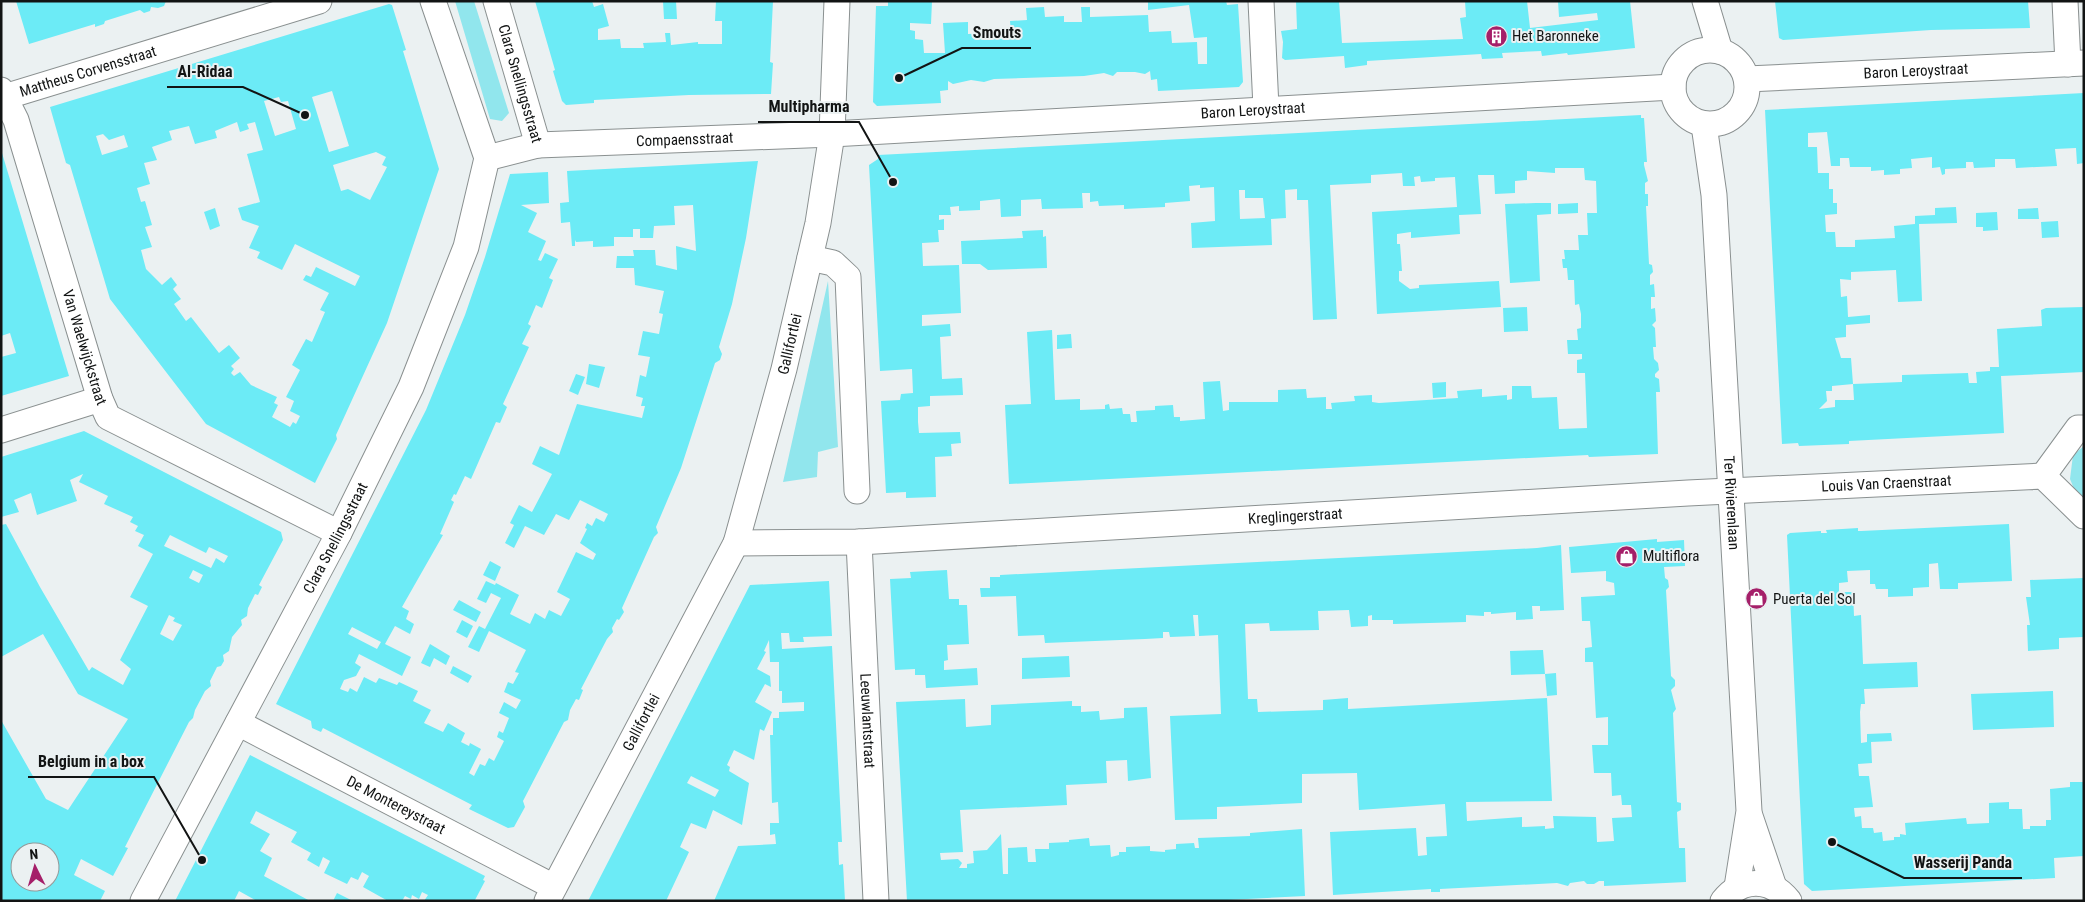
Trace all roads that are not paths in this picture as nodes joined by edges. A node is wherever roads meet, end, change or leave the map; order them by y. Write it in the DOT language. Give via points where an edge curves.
graph roads {
  1 [pos="318,1"];
  2 [pos="433,1"];
  3 [pos="496,1"];
  4 [pos="837,1"];
  5 [pos="1261,1"];
  6 [pos="1699,1"];
  7 [pos="1704,1"];
  8 [pos="2065,1"];
  9 [pos="1709,52"];
  10 [pos="2076,63"];
  11 [pos="1747,79"];
  12 [pos="1673,87"];
  13 [pos="2,95"];
  14 [pos="1266,108"];
  15 [pos="1714,124"];
  16 [pos="832,134"];
  17 [pos="538,145"];
  18 [pos="487,158"];
  19 [pos="810,258"];
  20 [pos="100,399"];
  21 [pos="2084,428"];
  22 [pos="1,430"];
  23 [pos="2043,476"];
  24 [pos="1732,490"];
  25 [pos="857,491"];
  26 [pos="2084,516"];
  27 [pos="339,533"];
  28 [pos="859,542"];
  29 [pos="736,543"];
  30 [pos="238,723"];
  31 [pos="1749,811"];
  32 [pos="551,894"];
  33 [pos="1730,894"];
  34 [pos="1781,894"];
  35 [pos="143,901"];
  36 [pos="876,901"];
  1 -- 13 [label="street, Mattheus Corvensstraat"];
  2 -- 18 [label="street"];
  3 -- 17 [label="street, Clara Snellingsstraat"];
  4 -- 16 [label="street, Gallifortlei"];
  5 -- 14 [label="street"];
  6 -- 9 [label="street"];
  7 -- 9 [label="street"];
  8 -- 10 [label="street"];
  9 -- 11 [label="street" via="1737,61"];
  9 -- 12 [label="street" via="1680,66"];
  10 -- 11 [label="street, Baron Leroystraat"];
  11 -- 15 [label="street" via="1748,93 1744,106 1735,116"];
  12 -- 14 [label="street, Baron Leroystraat"];
  12 -- 15 [label="street" via="1682,112 1694,121"];
  13 -- 20 [label="street, Van Waelwijckstraat" via="16,120"];
  14 -- 16 [label="street, Baron Leroystraat"];
  15 -- 24 [label="street, Ter Rivierenlaan" via="1714,195"];
  16 -- 17 [label="street, Compaensstraat"];
  16 -- 19 [label="street, Gallifortlei"];
  17 -- 18 [label="street, Clara Snellingsstraat"];
  18 -- 27 [label="street, Clara Snellingsstraat" via="466,247 411,387"];
  19 -- 25 [label="street" via="833,263 848,277"];
  19 -- 29 [label="street, Gallifortlei" via="784,369"];
  20 -- 22 [label="street"];
  20 -- 27 [label="street, Van Waelwijckstraat" via="108,417"];
  21 -- 23 [label="street" via="2078,428"];
  23 -- 24 [label="street, Louis Van Craenstraat"];
  23 -- 26 [label="street"];
  24 -- 28 [label="street, Kreglingerstraat"];
  24 -- 31 [label="street, Ter Rivierenlaan"];
  27 -- 30 [label="street, Clara Snellingsstraat"];
  28 -- 29 [label="street"];
  28 -- 36 [label="street, Leeuwlantstraat"];
  29 -- 32 [label="street, Gallifortlei"];
  30 -- 32 [label="street, De Montereystraat"];
  30 -- 35 [label="street, Clara Snellingsstraat"];
  31 -- 33 [label="street, Ter Rivierenlaan"];
  31 -- 34 [label="street, Ter Rivierenlaan"];
  33 -- 34 [label="street" via="1755,882"];
}
